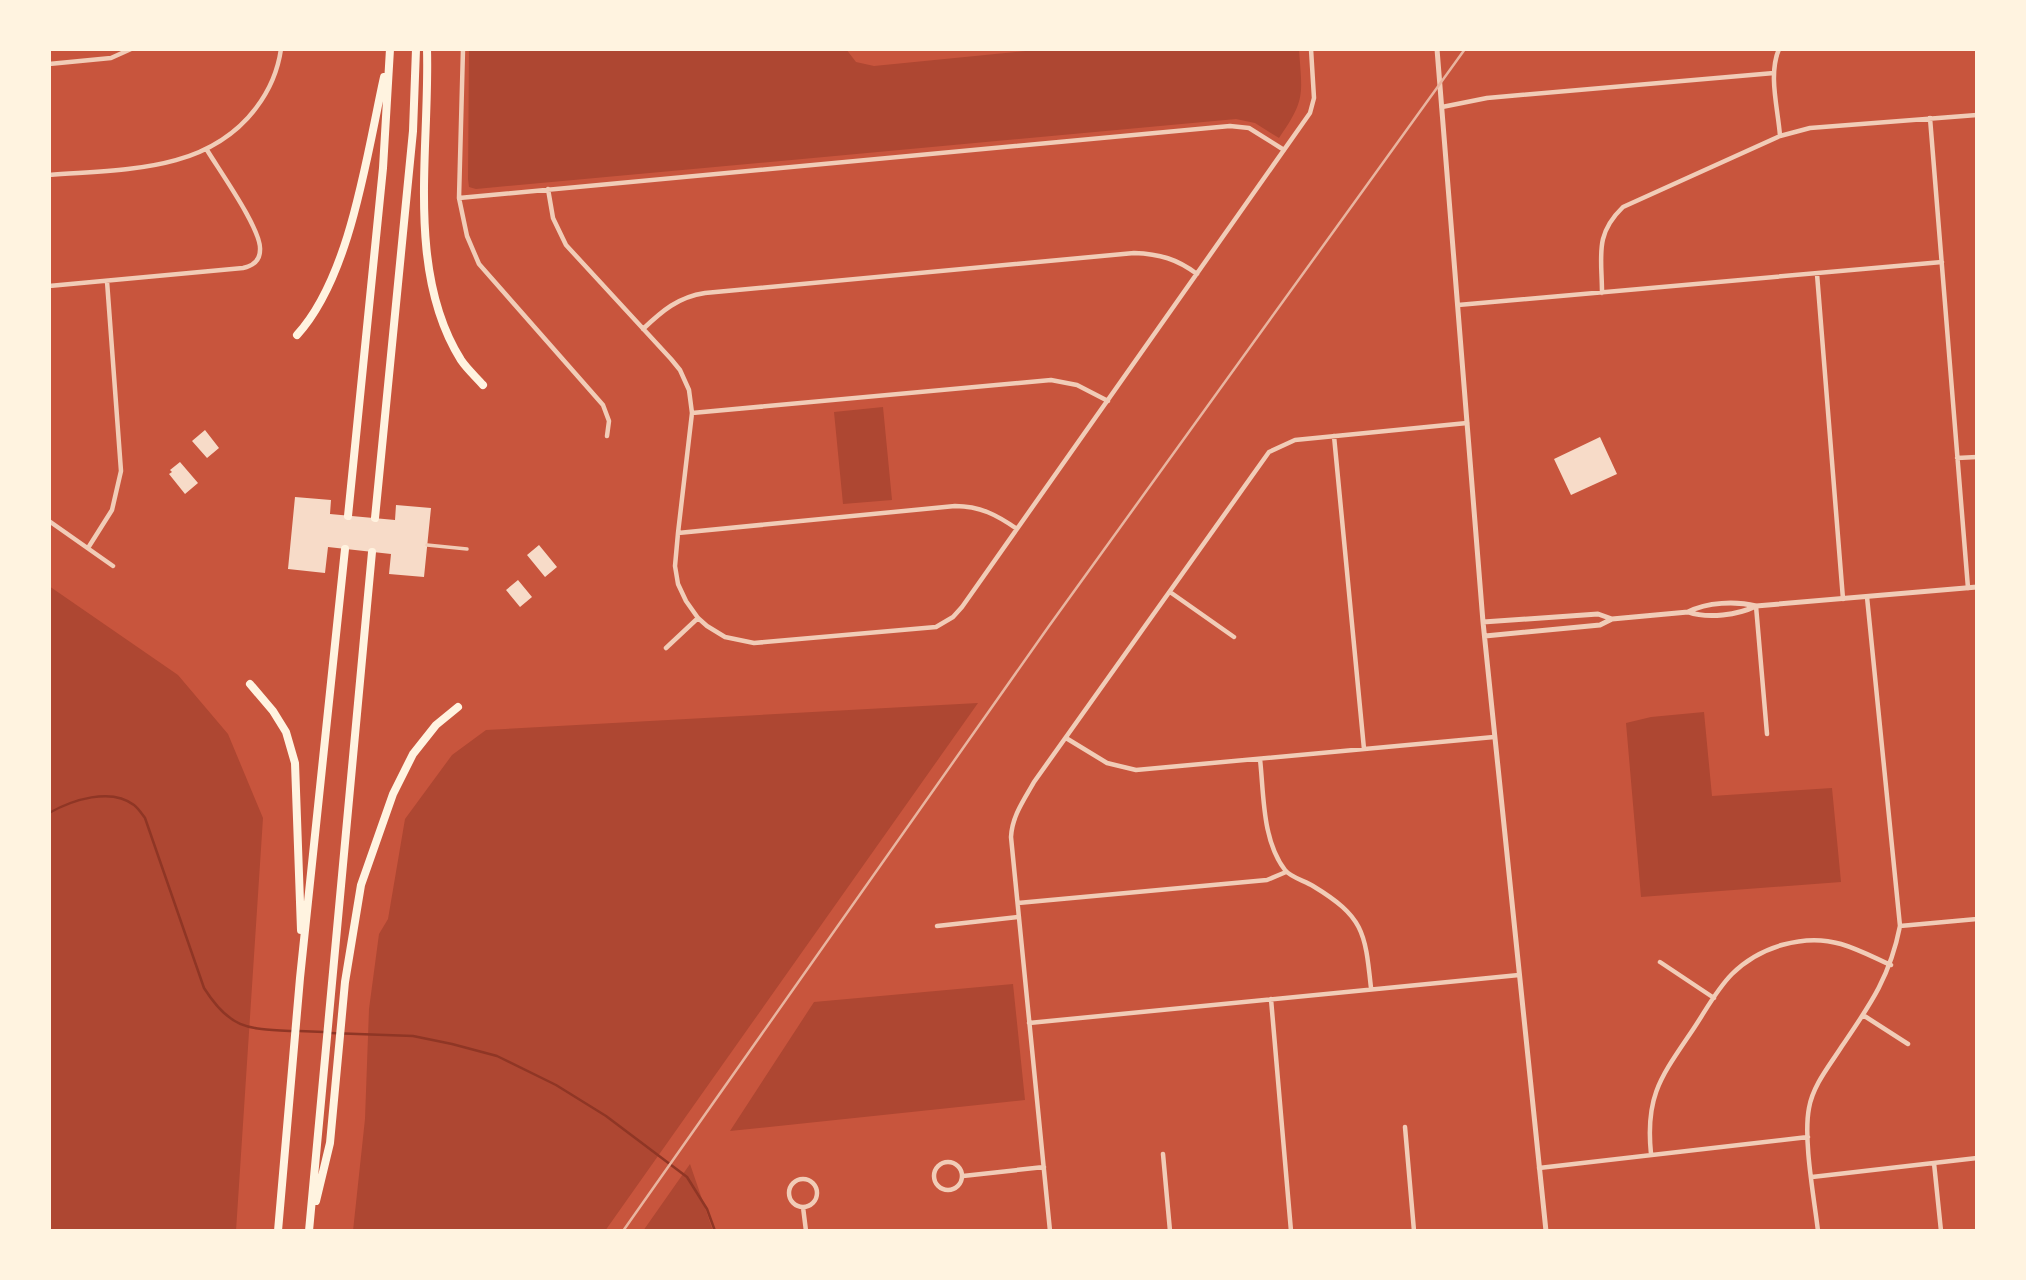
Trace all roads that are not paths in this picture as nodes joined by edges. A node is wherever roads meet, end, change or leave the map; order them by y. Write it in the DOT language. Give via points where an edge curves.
graph roads {
  1 [pos="131,49"];
  2 [pos="281,49"];
  3 [pos="416,49"];
  4 [pos="427,49"];
  5 [pos="463,49"];
  6 [pos="1311,49"];
  7 [pos="1437,49"];
  8 [pos="1779,49"];
  9 [pos="390,51"];
  10 [pos="49,64"];
  11 [pos="1774,73"];
  12 [pos="1442,107"];
  13 [pos="1977,115"];
  14 [pos="1930,118"];
  15 [pos="1780,135"];
  16 [pos="207,150"];
  17 [pos="1284,150"];
  18 [pos="49,175"];
  19 [pos="548,190"];
  20 [pos="459,198"];
  21 [pos="1942,262"];
  22 [pos="1197,274"];
  23 [pos="1817,274"];
  24 [pos="107,281"];
  25 [pos="49,286"];
  26 [pos="1602,293"];
  27 [pos="1458,305"];
  28 [pos="643,329"];
  29 [pos="297,335"];
  30 [pos="483,385"];
  31 [pos="1108,401"];
  32 [pos="692,413"];
  33 [pos="1467,423"];
  34 [pos="607,436"];
  35 [pos="1334,436"];
  36 [pos="1977,457"];
  37 [pos="1957,458"];
  38 [pos="348,516"];
  39 [pos="375,518"];
  40 [pos="49,521"];
  41 [pos="1017,529"];
  42 [pos="678,533"];
  43 [pos="427,545"];
  44 [pos="88,548"];
  45 [pos="345,549"];
  46 [pos="467,550"];
  47 [pos="372,552"];
  48 [pos="113,566"];
  49 [pos="1977,587"];
  50 [pos="1968,588"];
  51 [pos="1170,592"];
  52 [pos="1867,597"];
  53 [pos="1843,599"];
  54 [pos="1756,606"];
  55 [pos="698,618"];
  56 [pos="1612,619"];
  57 [pos="1483,622"];
  58 [pos="1485,636"];
  59 [pos="1234,637"];
  60 [pos="666,648"];
  61 [pos="250,684"];
  62 [pos="458,707"];
  63 [pos="1767,734"];
  64 [pos="1494,737"];
  65 [pos="1066,738"];
  66 [pos="1364,749"];
  67 [pos="1260,760"];
  68 [pos="1286,872"];
  69 [pos="1018,903"];
  70 [pos="1019,917"];
  71 [pos="1977,919"];
  72 [pos="937,926"];
  73 [pos="1900,926"];
  74 [pos="302,957"];
  75 [pos="1660,962"];
  76 [pos="1891,965"];
  77 [pos="1519,975"];
  78 [pos="1371,988"];
  79 [pos="1714,998"];
  80 [pos="1270,999"];
  81 [pos="1863,1015"];
  82 [pos="1029,1023"];
  83 [pos="1908,1044"];
  84 [pos="1405,1127"];
  85 [pos="1808,1137"];
  86 [pos="1163,1154"];
  87 [pos="1651,1154"];
  88 [pos="1977,1158"];
  89 [pos="1934,1163"];
  90 [pos="1044,1167"];
  91 [pos="1539,1168"];
  92 [pos="963,1176"];
  93 [pos="1812,1177"];
  94 [pos="803,1207"];
  95 [pos="278,1229"];
  96 [pos="309,1229"];
  97 [pos="806,1231"];
  98 [pos="1050,1231"];
  99 [pos="1170,1231"];
  100 [pos="1291,1231"];
  101 [pos="1414,1231"];
  102 [pos="1546,1231"];
  103 [pos="1818,1231"];
  104 [pos="1941,1231"];
  1 -- 10 [label="street" via="111,58"];
  2 -- 16 [label="street" via="262,101 236,130"];
  3 -- 39 [label="highway"];
  4 -- 30 [label="highway" via="423,206 429,272 446,333 463,363"];
  5 -- 20 [label="street"];
  6 -- 17 [label="street" via="1312,106"];
  7 -- 12 [label="street"];
  8 -- 11 [label="street"];
  9 -- 29 [label="highway" via="351,223 324,298"];
  9 -- 38 [label="highway" via="383,168"];
  11 -- 12 [label="street" via="1487,97"];
  11 -- 15 [label="street"];
  12 -- 27 [label="street"];
  13 -- 14 [label="street"];
  14 -- 15 [label="street" via="1810,128"];
  14 -- 21 [label="street"];
  15 -- 26 [label="street" via="1623,207 1609,220 1601,238"];
  16 -- 18 [label="street" via="160,165"];
  16 -- 24 [label="street" via="250,222 260,243 259,258 243,268"];
  17 -- 19 [label="street" via="1249,128 1230,126"];
  17 -- 22 [label="street"];
  19 -- 20 [label="street"];
  19 -- 28 [label="street" via="553,218 566,245"];
  20 -- 34 [label="street" via="467,236 480,264 603,405 609,422"];
  21 -- 23 [label="street"];
  21 -- 37 [label="street"];
  22 -- 28 [label="street" via="1172,258 1134,253 705,293 677,301"];
  22 -- 31 [label="street"];
  23 -- 26 [label="street"];
  23 -- 53 [label="street"];
  24 -- 25 [label="street"];
  24 -- 44 [label="street" via="121,471 112,510"];
  26 -- 27 [label="street"];
  27 -- 33 [label="street"];
  28 -- 32 [label="street" via="680,370"];
  31 -- 32 [label="street" via="1077,385 1051,380"];
  31 -- 41 [label="street"];
  32 -- 42 [label="street"];
  33 -- 35 [label="street"];
  33 -- 57 [label="street"];
  35 -- 51 [label="street" via="1288,442 1269,452"];
  35 -- 66 [label="street"];
  36 -- 37 [label="street"];
  37 -- 50 [label="street"];
  40 -- 44 [label="street"];
  41 -- 42 [label="street" via="990,512 955,506"];
  41 -- 55 [label="street" via="957,613 936,627 754,643 725,637"];
  42 -- 55 [label="street" via="678,584"];
  43 -- 46 [label="street"];
  44 -- 48 [label="street"];
  45 -- 74 [label="highway"];
  47 -- 96 [label="highway"];
  49 -- 50 [label="street"];
  50 -- 52 [label="street"];
  51 -- 59 [label="street"];
  51 -- 65 [label="street"];
  52 -- 53 [label="street"];
  52 -- 73 [label="street"];
  53 -- 54 [label="street"];
  54 -- 56 [label="street" via="1744,612"];
  54 -- 63 [label="street"];
  55 -- 60 [label="street"];
  56 -- 57 [label="street" via="1598,614"];
  56 -- 58 [label="street" via="1600,625"];
  57 -- 58 [label="street"];
  58 -- 64 [label="street"];
  61 -- 74 [label="highway" via="286,732 295,763"];
  62 -- 96 [label="highway" via="436,724 413,754 393,794 361,885 345,982 330,1143"];
  64 -- 66 [label="street"];
  64 -- 77 [label="street"];
  65 -- 67 [label="street" via="1126,769"];
  65 -- 69 [label="street" via="1020,806 1012,830"];
  66 -- 67 [label="street"];
  67 -- 68 [label="street" via="1268,829"];
  68 -- 69 [label="street" via="1267,880"];
  68 -- 78 [label="street" via="1356,919 1366,942"];
  69 -- 70 [label="street"];
  70 -- 72 [label="street"];
  70 -- 82 [label="street"];
  71 -- 73 [label="street"];
  73 -- 76 [label="street"];
  74 -- 95 [label="highway"];
  75 -- 79 [label="street"];
  76 -- 79 [label="street" via="1840,943 1795,942 1748,961"];
  76 -- 81 [label="street"];
  77 -- 78 [label="street"];
  77 -- 91 [label="street"];
  78 -- 80 [label="street"];
  79 -- 87 [label="street" via="1657,1086 1649,1120"];
  80 -- 82 [label="street"];
  80 -- 100 [label="street"];
  81 -- 83 [label="street"];
  81 -- 85 [label="street" via="1814,1091"];
  82 -- 90 [label="street"];
  84 -- 101 [label="street"];
  85 -- 87 [label="street"];
  85 -- 93 [label="street"];
  86 -- 99 [label="street"];
  87 -- 91 [label="street"];
  88 -- 89 [label="street"];
  89 -- 93 [label="street"];
  89 -- 104 [label="street"];
  90 -- 92 [label="street"];
  90 -- 98 [label="street"];
  91 -- 102 [label="street"];
  92 -- 92 [label="street" via="960,1167 948,1161 939,1165 934,1177 938,1186 951,1190 960,1185"];
  93 -- 103 [label="street"];
  94 -- 94 [label="street" via="815,1201 817,1192 814,1184 802,1178 788,1191 794,1204"];
  94 -- 97 [label="street"];
}
